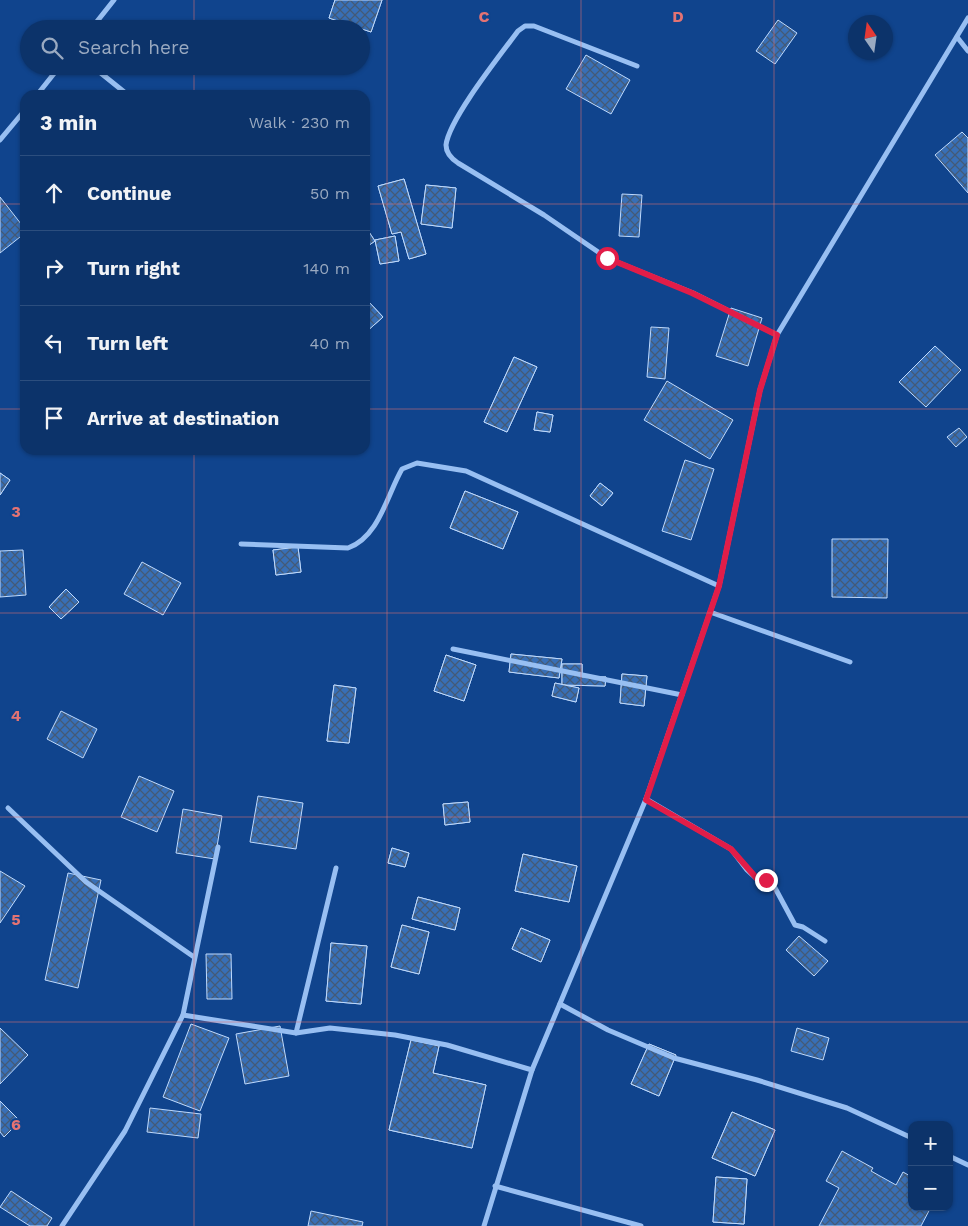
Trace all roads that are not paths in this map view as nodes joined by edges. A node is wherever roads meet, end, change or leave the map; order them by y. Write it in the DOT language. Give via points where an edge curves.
graph roads {
  1 [pos="114,0"];
  2 [pos="968,18"];
  3 [pos="98,20"];
  4 [pos="957,37"];
  5 [pos="968,51"];
  6 [pos="637,66"];
  7 [pos="53,75"];
  8 [pos="103,75"];
  9 [pos="41,90"];
  10 [pos="122,90"];
  11 [pos="20,116"];
  12 [pos="0,140"];
  13 [pos="777,335"];
  14 [pos="241,544"];
  15 [pos="719,586"];
  16 [pos="710,612"];
  17 [pos="453,649"];
  18 [pos="850,662"];
  19 [pos="682,695"];
  20 [pos="646,800"];
  21 [pos="8,808"];
  22 [pos="218,847"];
  23 [pos="336,868"];
  24 [pos="825,941"];
  25 [pos="194,957"];
  26 [pos="560,1004"];
  27 [pos="183,1015"];
  28 [pos="296,1033"];
  29 [pos="532,1070"];
  30 [pos="908,1136"];
  31 [pos="953,1158"];
  32 [pos="968,1165"];
  33 [pos="495,1186"];
  34 [pos="62,1226"];
  35 [pos="484,1226"];
  36 [pos="641,1226"];
  1 -- 3 [label="street"];
  2 -- 4 [label="street"];
  4 -- 5 [label="street"];
  4 -- 13 [label="street"];
  6 -- 13 [label="street" via="534,26 525,26 476,89 449,134 446,146 451,159 544,215 607,258 692,293"];
  7 -- 9 [label="street"];
  8 -- 10 [label="street"];
  11 -- 12 [label="street"];
  13 -- 15 [label="street" via="760,390"];
  14 -- 15 [label="street" via="348,548 359,544 388,501 402,469 417,463 466,471"];
  15 -- 16 [label="street"];
  16 -- 18 [label="street"];
  16 -- 19 [label="street"];
  17 -- 19 [label="street"];
  19 -- 20 [label="street"];
  20 -- 24 [label="street" via="731,849 759,881 770,881 795,925"];
  20 -- 26 [label="street"];
  21 -- 25 [label="street" via="86,882"];
  22 -- 25 [label="street"];
  23 -- 28 [label="street"];
  25 -- 27 [label="street"];
  26 -- 29 [label="street"];
  26 -- 30 [label="street" via="608,1030 674,1058 848,1108"];
  27 -- 28 [label="street"];
  27 -- 34 [label="street" via="125,1131"];
  28 -- 29 [label="street" via="330,1028 395,1035 446,1045"];
  29 -- 33 [label="street"];
  31 -- 32 [label="street"];
  33 -- 35 [label="street"];
  33 -- 36 [label="street"];
}
